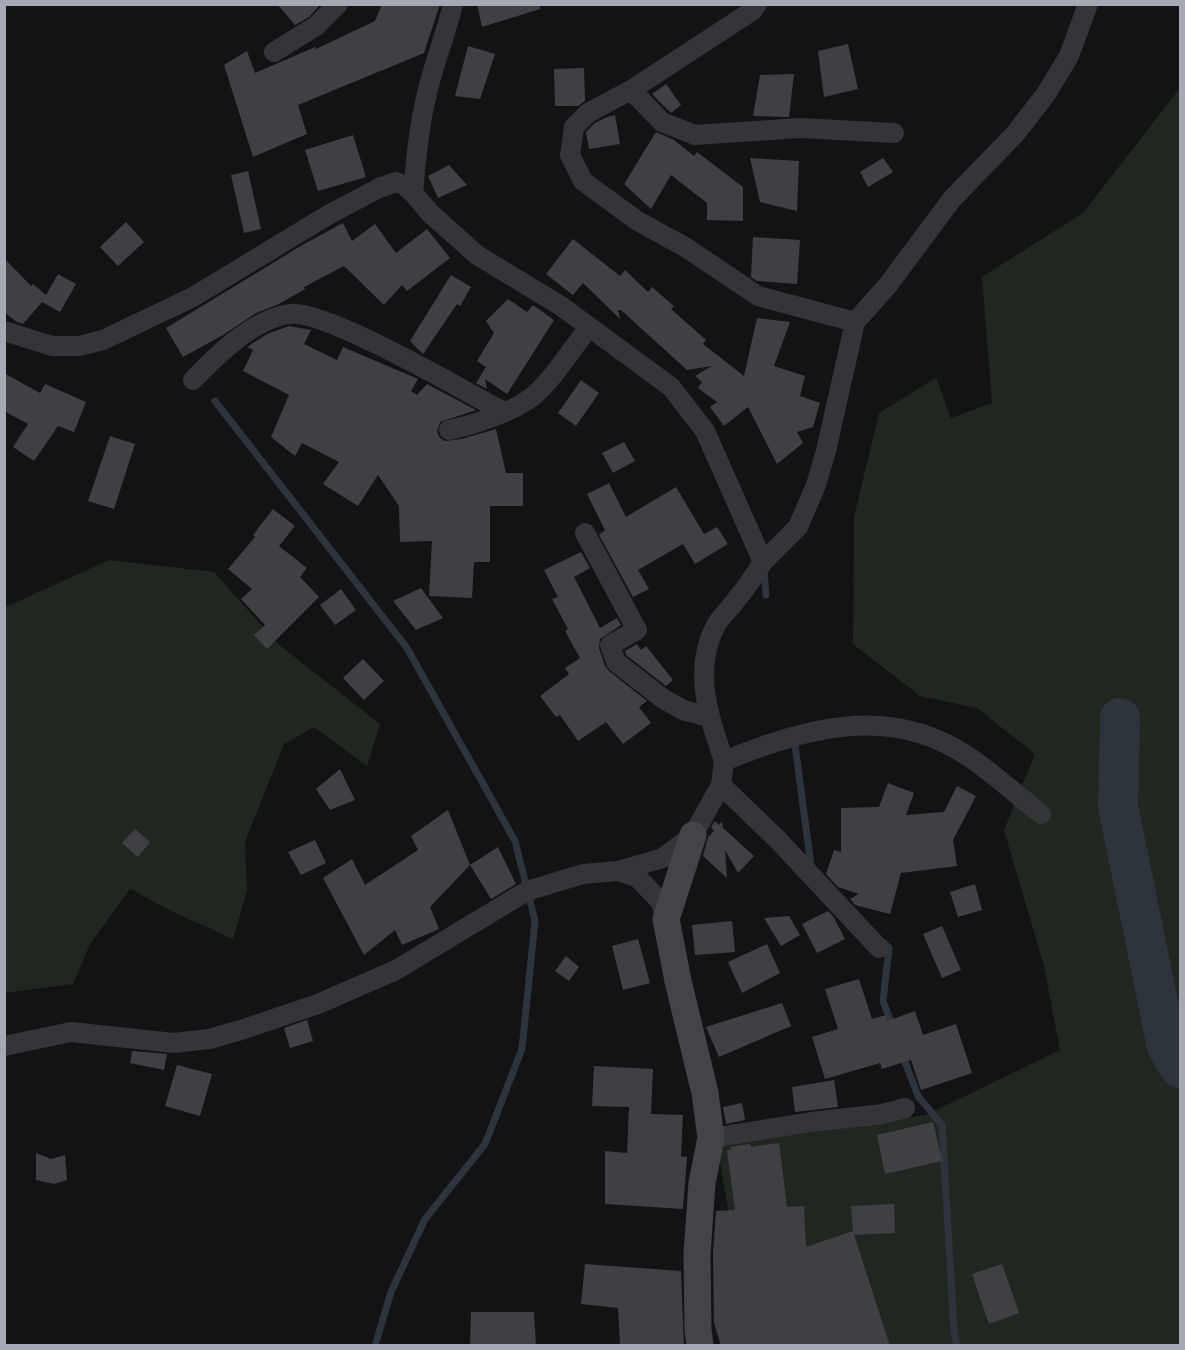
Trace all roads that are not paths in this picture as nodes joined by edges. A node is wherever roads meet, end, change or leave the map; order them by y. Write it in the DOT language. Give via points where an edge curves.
graph roads {
  1 [pos="338,4"];
  2 [pos="453,4"];
  3 [pos="757,4"];
  4 [pos="1088,4"];
  5 [pos="274,52"];
  6 [pos="631,90"];
  7 [pos="894,133"];
  8 [pos="413,193"];
  9 [pos="855,322"];
  10 [pos="589,328"];
  11 [pos="4,331"];
  12 [pos="193,380"];
  13 [pos="504,412"];
  14 [pos="449,430"];
  15 [pos="585,533"];
  16 [pos="763,562"];
  17 [pos="709,717"];
  18 [pos="724,760"];
  19 [pos="721,785"];
  20 [pos="1041,814"];
  21 [pos="693,835"];
  22 [pos="618,871"];
  23 [pos="666,919"];
  24 [pos="879,948"];
  25 [pos="4,1046"];
  26 [pos="904,1108"];
  27 [pos="711,1138"];
  28 [pos="700,1346"];
  1 -- 5 [label="street" via="316,26"];
  2 -- 8 [label="street" via="427,92"];
  3 -- 6 [label="street"];
  4 -- 9 [label="street" via="1069,56 1047,94 1015,134 952,199 888,285"];
  6 -- 7 [label="street" via="662,122 695,135 801,128"];
  6 -- 9 [label="street" via="588,114 574,127 570,154 583,181 636,220 758,296"];
  8 -- 10 [label="street" via="477,255 561,306"];
  8 -- 11 [label="street" via="396,182 379,188 193,297 103,340 79,346 52,346"];
  9 -- 16 [label="street" via="816,485 798,528"];
  10 -- 13 [label="street" via="531,398"];
  10 -- 16 [label="street" via="671,387 690,408 705,431"];
  12 -- 13 [label="street" via="223,349 263,323 290,313 315,316 355,333"];
  13 -- 14 [label="street"];
  15 -- 17 [label="street" via="637,630 610,645 616,662 682,710"];
  16 -- 17 [label="street" via="716,624 707,647 702,676"];
  17 -- 18 [label="street"];
  18 -- 19 [label="street"];
  18 -- 20 [label="street" via="830,728 882,725 939,740 959,751"];
  19 -- 21 [label="street"];
  19 -- 24 [label="street"];
  21 -- 22 [label="street" via="663,858"];
  21 -- 23 [label="street"];
  22 -- 23 [label="street" via="637,877 648,887 661,902"];
  22 -- 25 [label="street" via="583,874 527,891 396,970 318,1004 241,1030 209,1039 174,1042 71,1032"];
  23 -- 27 [label="street"];
  26 -- 27 [label="street"];
  27 -- 28 [label="street" via="702,1183 697,1254"];
}
